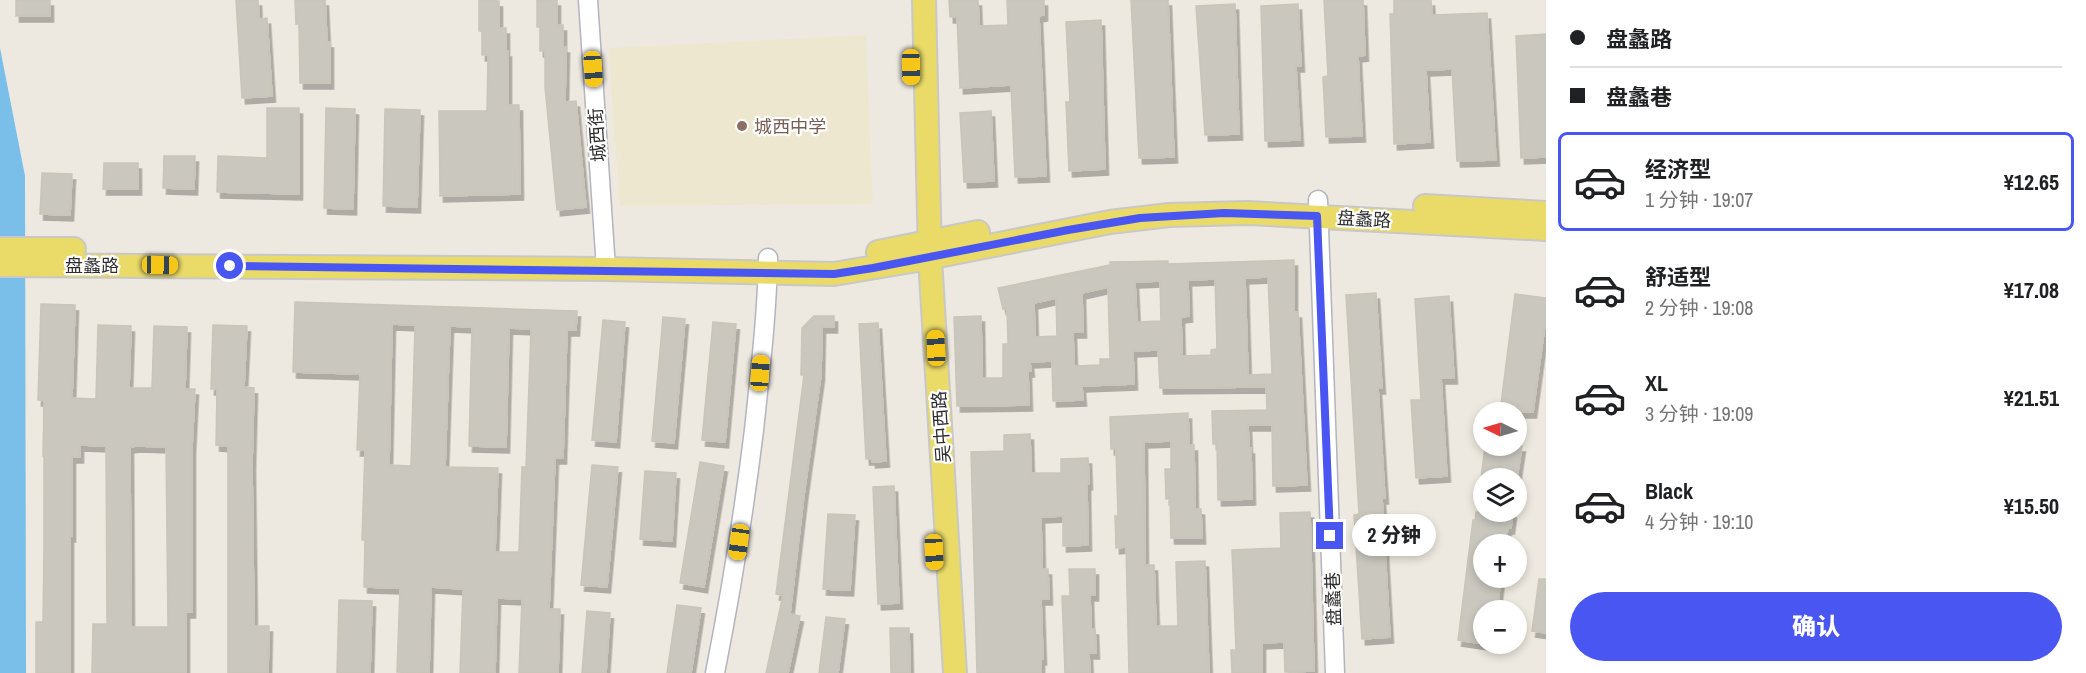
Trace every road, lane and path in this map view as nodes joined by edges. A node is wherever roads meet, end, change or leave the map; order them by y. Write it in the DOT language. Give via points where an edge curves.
graph roads {
  1 [pos="588,0"];
  2 [pos="910,0"];
  3 [pos="924,0"];
  4 [pos="1318,208"];
  5 [pos="1546,213"];
  6 [pos="1546,229"];
  7 [pos="0,249"];
  8 [pos="923,251"];
  9 [pos="66,256"];
  10 [pos="606,262"];
  11 [pos="0,265"];
  12 [pos="768,266"];
  13 [pos="715,673"];
  14 [pos="940,673"];
  15 [pos="955,673"];
  16 [pos="1335,673"];
  1 -- 10 [label="street, 城西街"];
  2 -- 8 [label="main road, 吴中西路"];
  3 -- 8 [label="main road, 吴中西路"];
  4 -- 5 [label="main road, 盘蠡路"];
  4 -- 6 [label="main road, 盘蠡路"];
  4 -- 8 [label="main road, 盘蠡路" via="1224,197 1138,203 1065,215"];
  4 -- 16 [label="street, 盘蠡巷"];
  7 -- 9 [label="main road, 盘蠡路"];
  8 -- 12 [label="main road, 盘蠡路"];
  8 -- 14 [label="main road, 吴中西路"];
  8 -- 15 [label="main road, 吴中西路"];
  9 -- 10 [label="main road, 盘蠡路"];
  9 -- 11 [label="main road, 盘蠡路"];
  10 -- 12 [label="main road, 盘蠡路"];
  12 -- 13 [label="street" via="745,498"];
}
